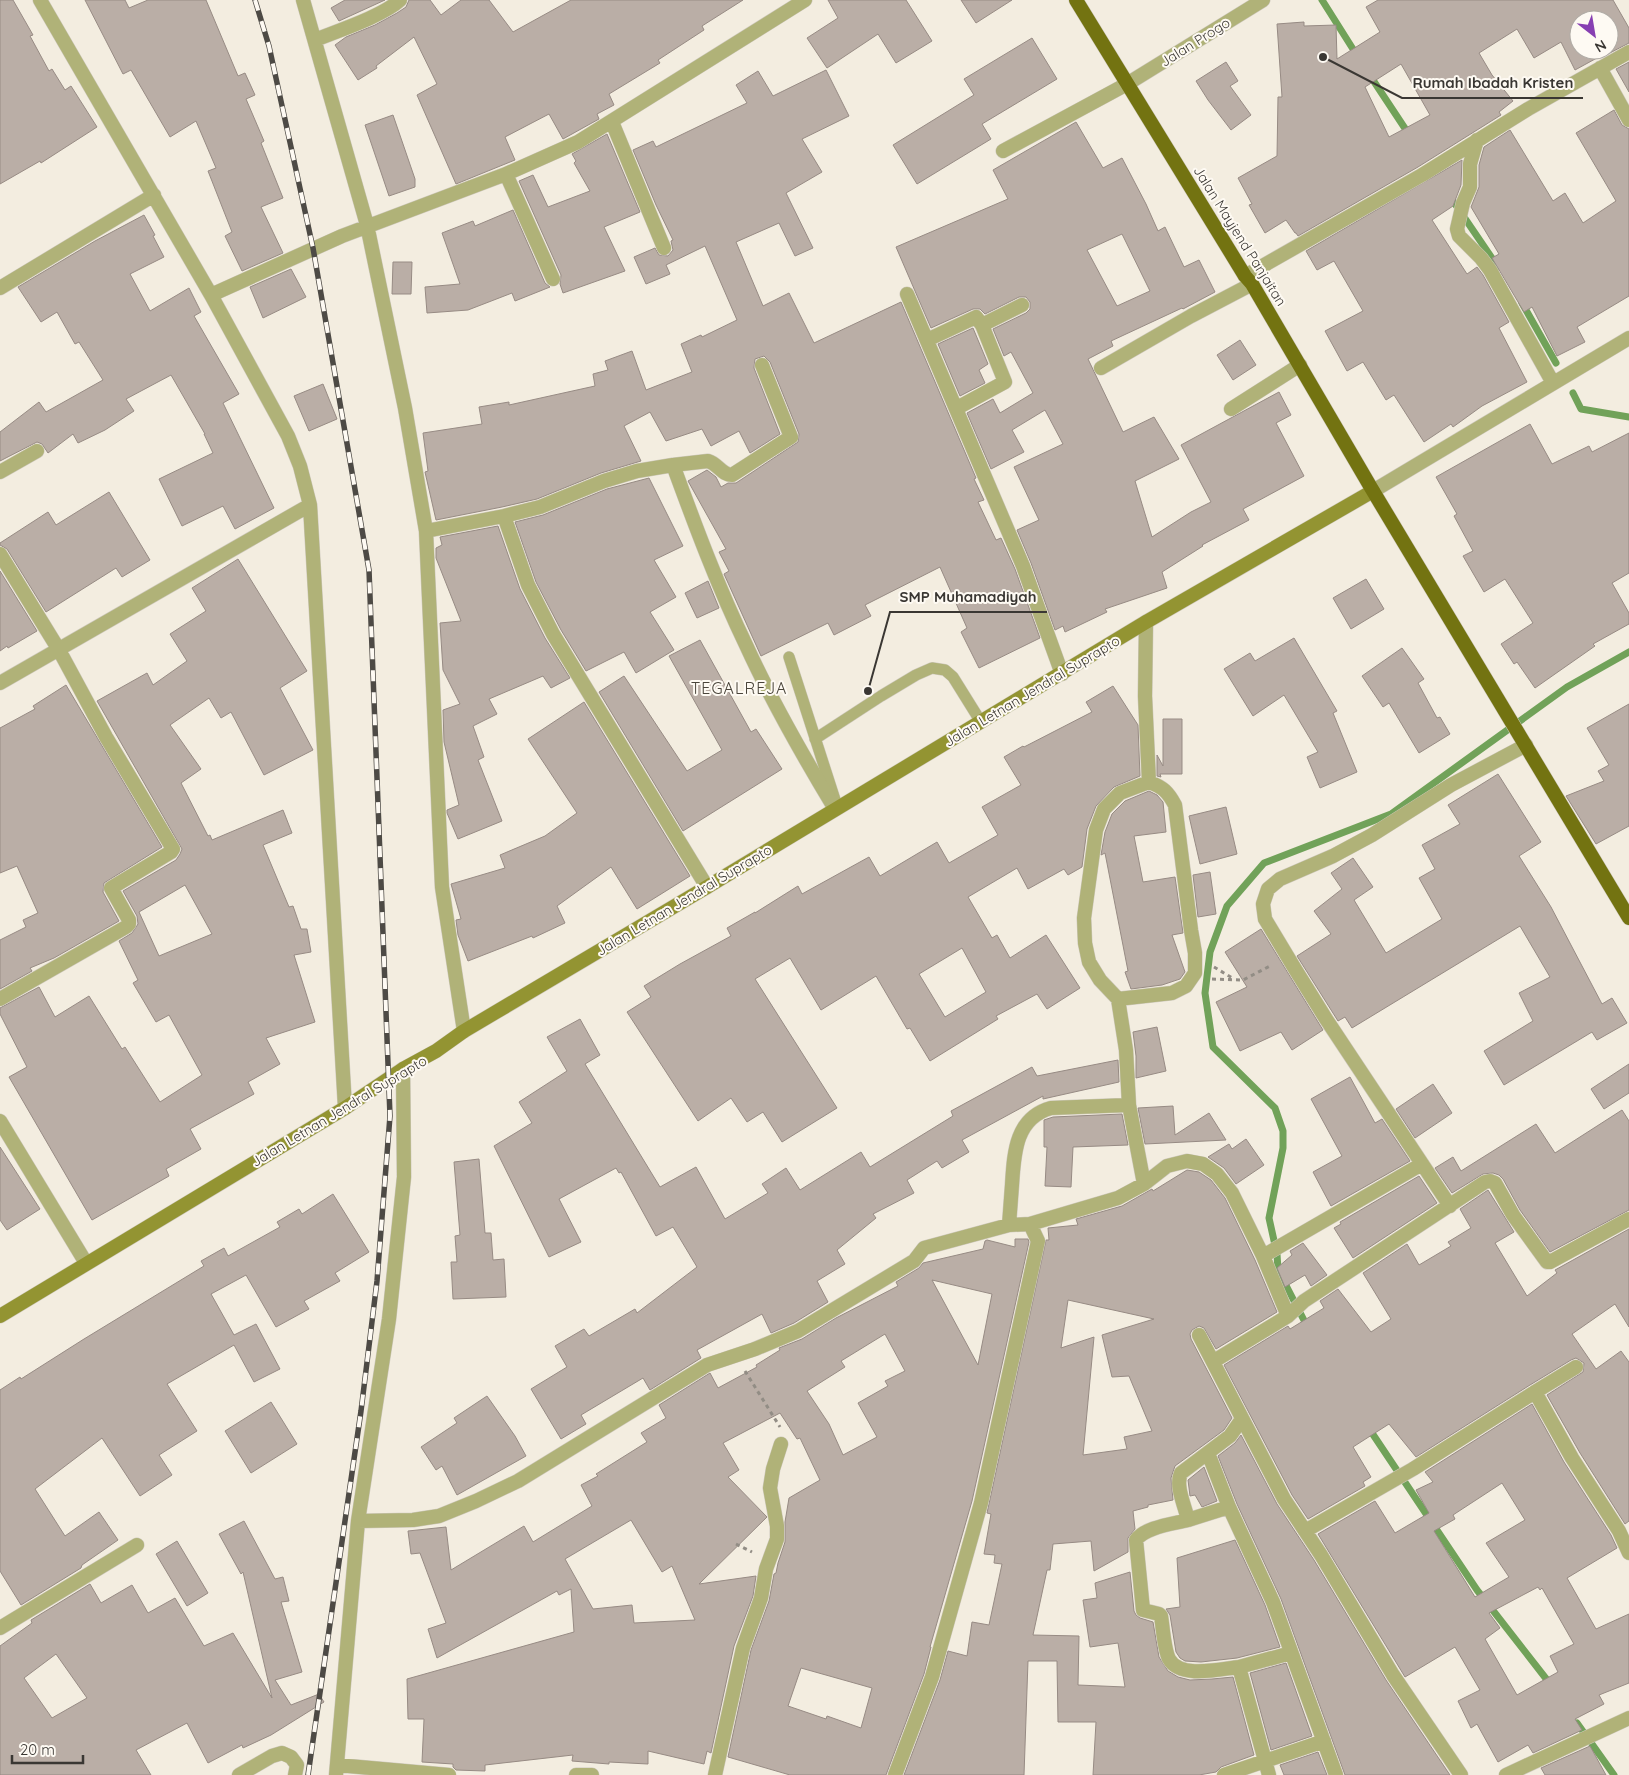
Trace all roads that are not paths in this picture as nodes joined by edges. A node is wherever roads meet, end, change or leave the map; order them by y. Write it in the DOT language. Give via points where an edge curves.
graph roads {
  1 [pos="40,0"];
  2 [pos="304,0"];
  3 [pos="400,0"];
  4 [pos="805,0"];
  5 [pos="1076,0"];
  6 [pos="1263,0"];
  7 [pos="315,40"];
  8 [pos="1629,52"];
  9 [pos="1600,68"];
  10 [pos="1127,84"];
  11 [pos="1629,120"];
  12 [pos="612,122"];
  13 [pos="1477,140"];
  14 [pos="1003,151"];
  15 [pos="506,174"];
  16 [pos="154,195"];
  17 [pos="367,226"];
  18 [pos="664,248"];
  19 [pos="553,279"];
  20 [pos="1249,280"];
  21 [pos="0,288"];
  22 [pos="210,294"];
  23 [pos="908,294"];
  24 [pos="1022,305"];
  25 [pos="982,325"];
  26 [pos="1629,338"];
  27 [pos="928,340"];
  28 [pos="1300,364"];
  29 [pos="762,365"];
  30 [pos="1100,368"];
  31 [pos="1553,382"];
  32 [pos="957,408"];
  33 [pos="1231,409"];
  34 [pos="37,451"];
  35 [pos="672,465"];
  36 [pos="0,472"];
  37 [pos="1373,491"];
  38 [pos="310,505"];
  39 [pos="504,516"];
  40 [pos="426,530"];
  41 [pos="0,554"];
  42 [pos="1146,622"];
  43 [pos="58,650"];
  44 [pos="789,657"];
  45 [pos="1062,674"];
  46 [pos="0,684"];
  47 [pos="981,722"];
  48 [pos="815,739"];
  49 [pos="1524,742"];
  50 [pos="1149,782"];
  51 [pos="837,809"];
  52 [pos="707,887"];
  53 [pos="1629,918"];
  54 [pos="1116,997"];
  55 [pos="0,999"];
  56 [pos="464,1031"];
  57 [pos="403,1069"];
  58 [pos="1129,1105"];
  59 [pos="345,1108"];
  60 [pos="0,1122"];
  61 [pos="1422,1164"];
  62 [pos="1144,1184"];
  63 [pos="1450,1206"];
  64 [pos="1629,1219"];
  65 [pos="1030,1224"];
  66 [pos="1009,1225"];
  67 [pos="1267,1254"];
  68 [pos="86,1263"];
  69 [pos="1289,1314"];
  70 [pos="0,1316"];
  71 [pos="1199,1334"];
  72 [pos="1214,1361"];
  73 [pos="1576,1367"];
  74 [pos="1535,1392"];
  75 [pos="1242,1419"];
  76 [pos="781,1444"];
  77 [pos="1208,1453"];
  78 [pos="1229,1507"];
  79 [pos="1188,1520"];
  80 [pos="358,1521"];
  81 [pos="1624,1529"];
  82 [pos="1305,1531"];
  83 [pos="137,1545"];
  84 [pos="1629,1553"];
  85 [pos="0,1628"];
  86 [pos="1291,1653"];
  87 [pos="1239,1667"];
  88 [pos="1629,1718"];
  89 [pos="1324,1741"];
  90 [pos="1267,1768"];
  91 [pos="336,1770"];
  92 [pos="426,1774"];
  93 [pos="239,1775"];
  94 [pos="295,1775"];
  95 [pos="449,1775"];
  96 [pos="576,1775"];
  97 [pos="589,1775"];
  98 [pos="715,1775"];
  99 [pos="895,1775"];
  100 [pos="1224,1775"];
  101 [pos="1336,1775"];
  102 [pos="1461,1775"];
  103 [pos="1506,1775"];
  1 -- 16 [label="street"];
  2 -- 7 [label="street"];
  3 -- 7 [label="street" via="370,17"];
  4 -- 12 [label="street"];
  5 -- 10 [label="highway, Jalan Mayjend Panjaitan"];
  6 -- 10 [label="street, Jalan Progo"];
  7 -- 17 [label="street"];
  8 -- 9 [label="street"];
  9 -- 11 [label="street"];
  9 -- 13 [label="street"];
  10 -- 14 [label="street, Jalan Progo"];
  10 -- 20 [label="highway, Jalan Mayjend Panjaitan"];
  12 -- 15 [label="street" via="578,142"];
  12 -- 18 [label="street"];
  13 -- 20 [label="street"];
  13 -- 31 [label="street" via="1470,164 1470,187 1456,229 1458,236 1490,270"];
  15 -- 17 [label="street"];
  15 -- 19 [label="street"];
  16 -- 21 [label="street"];
  16 -- 22 [label="street"];
  17 -- 22 [label="street"];
  17 -- 40 [label="street" via="405,408"];
  20 -- 28 [label="highway, Jalan Mayjend Panjaitan"];
  20 -- 30 [label="street"];
  22 -- 38 [label="street" via="288,436"];
  23 -- 27 [label="street"];
  24 -- 25 [label="street"];
  25 -- 27 [label="street" via="976,317"];
  25 -- 32 [label="street" via="1004,382"];
  26 -- 31 [label="street"];
  27 -- 32 [label="street"];
  28 -- 33 [label="street"];
  28 -- 37 [label="highway, Jalan Mayjend Panjaitan"];
  29 -- 35 [label="street" via="792,437 732,475 708,461"];
  31 -- 37 [label="street"];
  32 -- 45 [label="street" via="1023,566"];
  34 -- 36 [label="street"];
  35 -- 39 [label="street" via="604,480 540,507"];
  35 -- 51 [label="street" via="746,646 782,717"];
  37 -- 42 [label="main road, Jalan Letnan Jendral Suprapto"];
  37 -- 49 [label="highway, Jalan Mayjend Panjaitan"];
  38 -- 43 [label="street"];
  38 -- 59 [label="street"];
  39 -- 40 [label="street"];
  39 -- 52 [label="street" via="528,585 553,634"];
  40 -- 56 [label="street" via="442,887"];
  41 -- 43 [label="street"];
  42 -- 45 [label="main road, Jalan Letnan Jendral Suprapto"];
  42 -- 50 [label="street"];
  43 -- 46 [label="street"];
  43 -- 55 [label="street" via="173,849 111,888 128,920 126,927"];
  44 -- 48 [label="lane"];
  45 -- 47 [label="main road, Jalan Letnan Jendral Suprapto"];
  47 -- 48 [label="lane" via="953,677 945,670 932,668"];
  47 -- 51 [label="main road, Jalan Letnan Jendral Suprapto"];
  48 -- 51 [label="lane"];
  49 -- 53 [label="highway, Jalan Mayjend Panjaitan"];
  49 -- 61 [label="street" via="1372,835 1334,856 1280,879 1268,889 1263,904 1265,919 1287,956"];
  50 -- 54 [label="street" via="1120,793 1104,809 1096,830 1084,918 1085,943 1089,962"];
  50 -- 54 [label="street" via="1169,793 1175,805 1195,973 1186,986 1172,993"];
  51 -- 52 [label="main road, Jalan Letnan Jendral Suprapto"];
  52 -- 56 [label="main road, Jalan Letnan Jendral Suprapto"];
  54 -- 58 [label="street" via="1126,1050"];
  56 -- 57 [label="main road, Jalan Letnan Jendral Suprapto"];
  57 -- 59 [label="main road, Jalan Letnan Jendral Suprapto"];
  57 -- 80 [label="street" via="404,1177 389,1319"];
  58 -- 62 [label="street"];
  58 -- 66 [label="street" via="1051,1108 1032,1118 1017,1140"];
  59 -- 68 [label="main road, Jalan Letnan Jendral Suprapto"];
  60 -- 68 [label="street"];
  61 -- 63 [label="street"];
  61 -- 67 [label="street"];
  62 -- 65 [label="street" via="1118,1198"];
  62 -- 67 [label="street" via="1167,1166 1187,1162 1203,1164 1217,1174 1232,1193"];
  63 -- 64 [label="street" via="1485,1182 1495,1183 1513,1215 1549,1262"];
  63 -- 69 [label="street"];
  65 -- 66 [label="street"];
  65 -- 99 [label="street" via="1038,1241 981,1503 932,1677"];
  66 -- 80 [label="street" via="924,1248 914,1261 798,1331 707,1366 518,1481 476,1502 439,1516"];
  67 -- 69 [label="street"];
  68 -- 70 [label="main road, Jalan Letnan Jendral Suprapto"];
  69 -- 72 [label="street"];
  71 -- 72 [label="street"];
  72 -- 75 [label="street"];
  73 -- 74 [label="street"];
  74 -- 81 [label="street" via="1572,1458"];
  74 -- 82 [label="street" via="1413,1469"];
  75 -- 77 [label="street" via="1230,1436"];
  75 -- 82 [label="street" via="1284,1499"];
  76 -- 98 [label="street" via="770,1488 777,1539 743,1648"];
  77 -- 78 [label="street"];
  77 -- 79 [label="street" via="1181,1473 1178,1479"];
  78 -- 79 [label="street"];
  78 -- 86 [label="street"];
  79 -- 87 [label="street" via="1147,1531 1136,1540 1143,1610 1161,1616 1168,1657 1174,1666 1200,1671"];
  80 -- 91 [label="street"];
  81 -- 84 [label="street"];
  82 -- 102 [label="street"];
  83 -- 85 [label="street"];
  86 -- 87 [label="street"];
  86 -- 89 [label="street"];
  87 -- 90 [label="street"];
  88 -- 103 [label="street"];
  89 -- 90 [label="street"];
  89 -- 101 [label="street"];
  90 -- 100 [label="street"];
  91 -- 92 [label="street"];
  92 -- 95 [label="street"];
  93 -- 94 [label="street" via="282,1753 297,1765"];
  96 -- 97 [label="street"];
}
